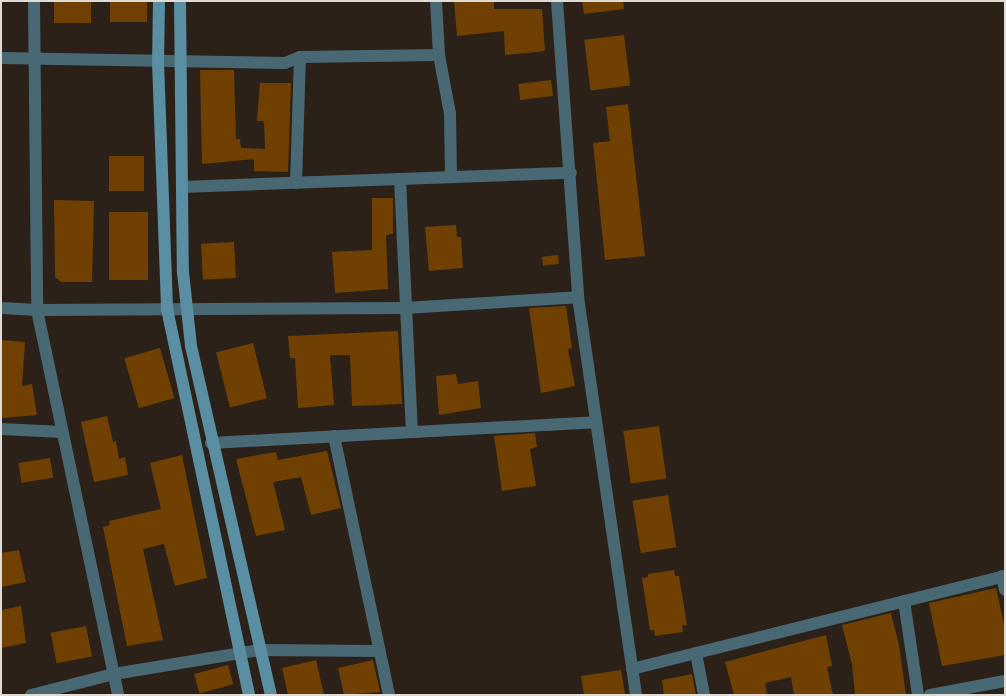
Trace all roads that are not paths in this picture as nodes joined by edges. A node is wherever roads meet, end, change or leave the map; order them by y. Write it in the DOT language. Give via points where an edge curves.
graph roads {
  1 [pos="34,1"];
  2 [pos="159,1"];
  3 [pos="180,1"];
  4 [pos="436,1"];
  5 [pos="557,1"];
  6 [pos="439,55"];
  7 [pos="300,57"];
  8 [pos="1,58"];
  9 [pos="34,59"];
  10 [pos="158,62"];
  11 [pos="181,62"];
  12 [pos="571,173"];
  13 [pos="451,177"];
  14 [pos="400,179"];
  15 [pos="296,183"];
  16 [pos="182,187"];
  17 [pos="578,297"];
  18 [pos="1,308"];
  19 [pos="187,308"];
  20 [pos="405,308"];
  21 [pos="167,309"];
  22 [pos="37,310"];
  23 [pos="595,422"];
  24 [pos="1,429"];
  25 [pos="412,431"];
  26 [pos="62,432"];
  27 [pos="334,436"];
  28 [pos="211,443"];
  29 [pos="1004,576"];
  30 [pos="1005,590"];
  31 [pos="904,601"];
  32 [pos="259,650"];
  33 [pos="379,651"];
  34 [pos="696,653"];
  35 [pos="240,654"];
  36 [pos="632,669"];
  37 [pos="114,674"];
  38 [pos="1005,681"];
  39 [pos="31,695"];
  40 [pos="118,695"];
  41 [pos="249,695"];
  42 [pos="271,695"];
  43 [pos="389,695"];
  44 [pos="636,695"];
  45 [pos="704,695"];
  46 [pos="918,695"];
  47 [pos="930,695"];
  1 -- 9 [label="street"];
  2 -- 10 [label="street"];
  3 -- 11 [label="street"];
  4 -- 6 [label="street"];
  5 -- 12 [label="street"];
  6 -- 7 [label="street"];
  6 -- 13 [label="street" via="450,114"];
  7 -- 11 [label="street" via="285,63"];
  7 -- 15 [label="street"];
  8 -- 9 [label="street"];
  9 -- 10 [label="street"];
  9 -- 22 [label="street"];
  10 -- 11 [label="street"];
  10 -- 21 [label="street"];
  11 -- 16 [label="street"];
  12 -- 13 [label="street"];
  12 -- 17 [label="street"];
  13 -- 14 [label="street"];
  14 -- 15 [label="street"];
  14 -- 20 [label="street"];
  15 -- 16 [label="street"];
  16 -- 19 [label="street" via="183,272"];
  17 -- 20 [label="street"];
  17 -- 23 [label="street"];
  18 -- 22 [label="street"];
  19 -- 20 [label="street"];
  19 -- 21 [label="street"];
  19 -- 28 [label="street" via="191,346"];
  20 -- 25 [label="street"];
  21 -- 22 [label="street"];
  21 -- 35 [label="street"];
  22 -- 26 [label="street"];
  23 -- 25 [label="street"];
  23 -- 36 [label="street"];
  24 -- 26 [label="street"];
  25 -- 27 [label="street"];
  26 -- 37 [label="street" via="77,488"];
  27 -- 28 [label="street"];
  27 -- 33 [label="street"];
  28 -- 32 [label="street"];
  29 -- 30 [label="street"];
  29 -- 31 [label="street"];
  31 -- 34 [label="street"];
  31 -- 46 [label="street"];
  32 -- 33 [label="street"];
  32 -- 35 [label="street"];
  32 -- 42 [label="street"];
  33 -- 43 [label="street"];
  34 -- 36 [label="street"];
  34 -- 45 [label="street"];
  35 -- 37 [label="street"];
  35 -- 41 [label="street"];
  36 -- 44 [label="street"];
  37 -- 39 [label="street"];
  37 -- 40 [label="street"];
  38 -- 47 [label="street"];
}
